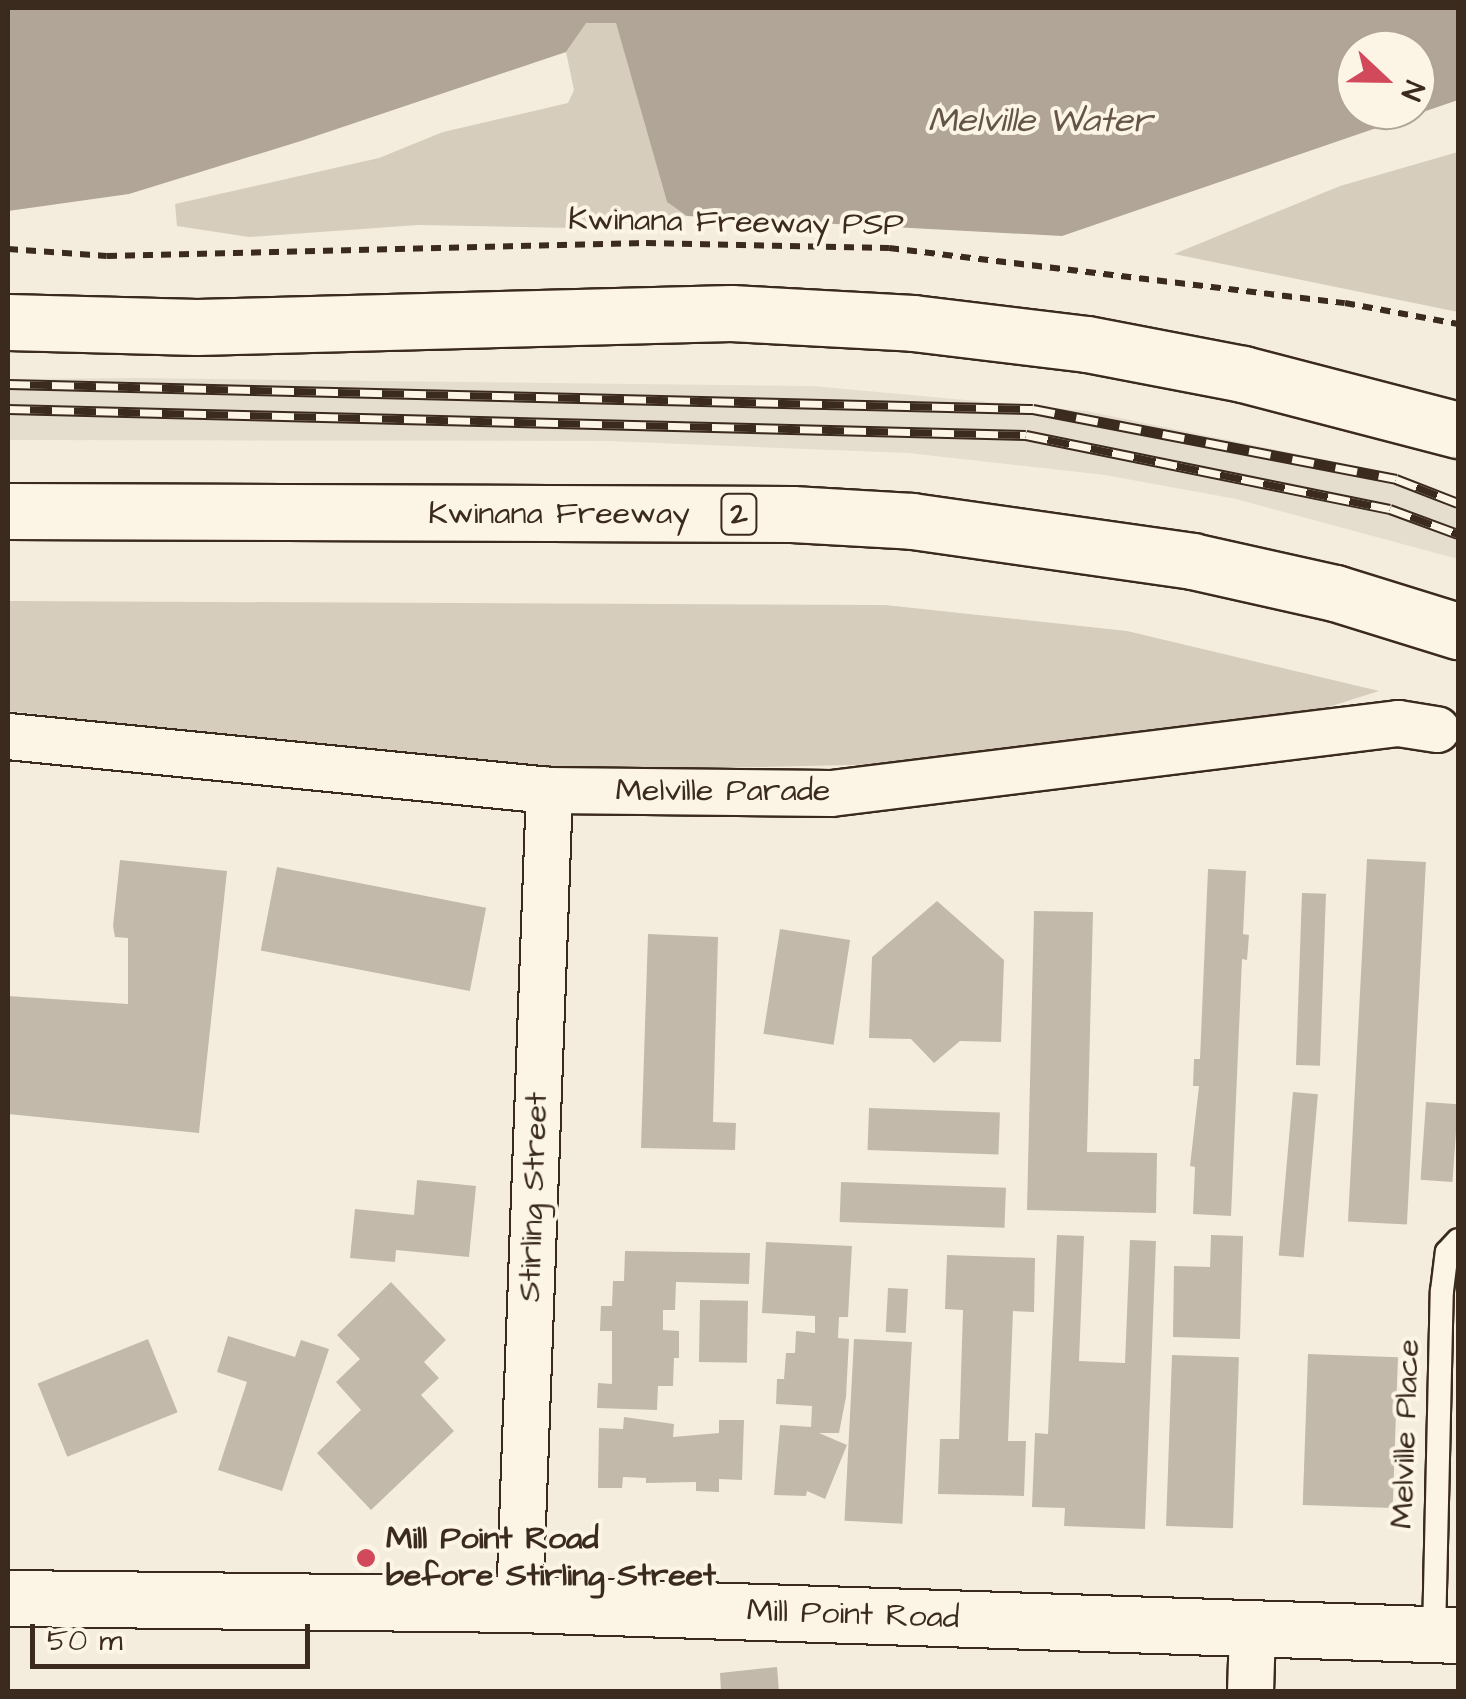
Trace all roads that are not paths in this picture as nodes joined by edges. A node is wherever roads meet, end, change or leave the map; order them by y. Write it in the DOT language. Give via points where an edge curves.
graph roads {
  1 [pos="8,322"];
  2 [pos="1458,430"];
  3 [pos="8,511"];
  4 [pos="1458,631"];
  5 [pos="8,736"];
  6 [pos="1448,737"];
  7 [pos="549,790"];
  8 [pos="1458,1240"];
  9 [pos="8,1598"];
  10 [pos="519,1604"];
  11 [pos="1252,1628"];
  12 [pos="1446,1635"];
  13 [pos="1250,1692"];
  1 -- 2 [label="main road" via="197,328 731,313 913,323 1087,344 1243,374"];
  3 -- 4 [label="main road, Kwinana Freeway / 2" via="792,514 912,521 1192,561"];
  5 -- 7 [label="street, Melville Parade"];
  6 -- 7 [label="street, Melville Parade" via="1398,723 831,793"];
  7 -- 10 [label="street, Stirling Street"];
  8 -- 12 [label="lane, Melville Place" via="1447,1252 1442,1291"];
  9 -- 10 [label="main road, Mill Point Road"];
  10 -- 11 [label="main road, Mill Point Road"];
  11 -- 12 [label="main road, Mill Point Road"];
  11 -- 13 [label="street"];
}
